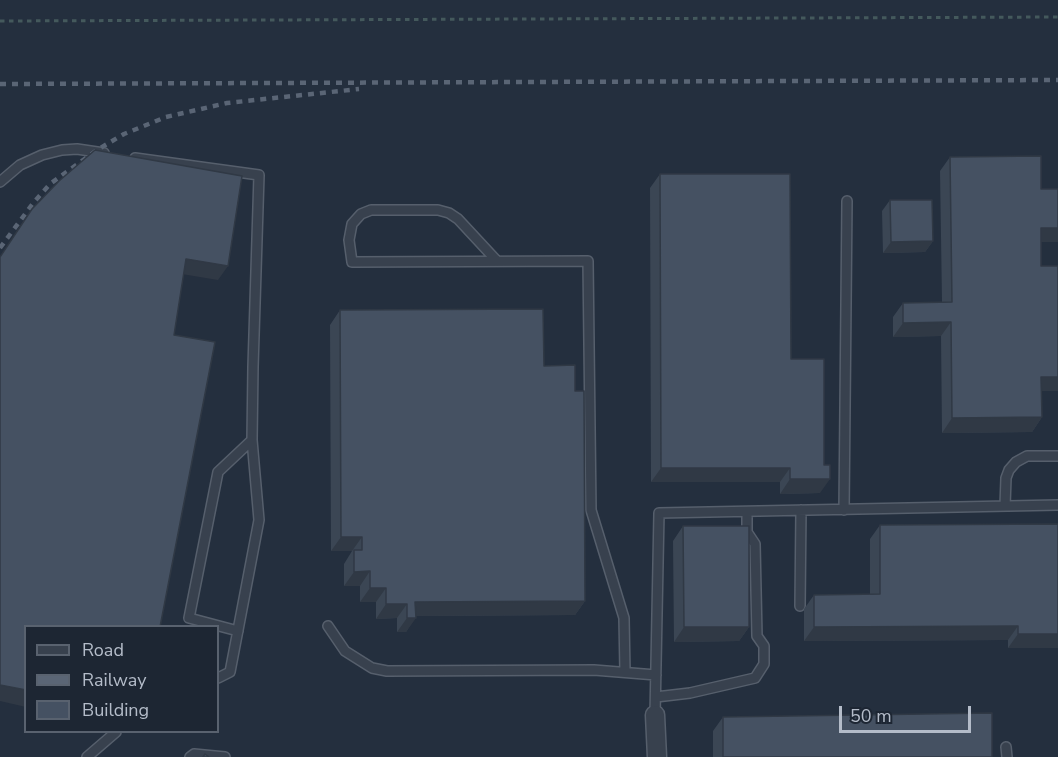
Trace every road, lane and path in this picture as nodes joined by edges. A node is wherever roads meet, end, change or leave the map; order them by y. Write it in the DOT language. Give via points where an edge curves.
graph roads {
  1 [pos="1058,17"];
  2 [pos="0,21"];
  3 [pos="118,155"];
  4 [pos="130,157"];
  5 [pos="0,182"];
  6 [pos="847,201"];
  7 [pos="497,261"];
  8 [pos="252,440"];
  9 [pos="1058,456"];
  10 [pos="1058,505"];
  11 [pos="1005,506"];
  12 [pos="801,510"];
  13 [pos="844,510"];
  14 [pos="747,512"];
  15 [pos="800,606"];
  16 [pos="215,625"];
  17 [pos="219,626"];
  18 [pos="328,626"];
  19 [pos="238,631"];
  20 [pos="625,672"];
  21 [pos="656,675"];
  22 [pos="219,678"];
  23 [pos="656,706"];
  24 [pos="115,733"];
  25 [pos="87,757"];
  26 [pos="190,757"];
  27 [pos="225,757"];
  28 [pos="657,757"];
  1 -- 2 [label="path"];
  3 -- 5 [label="lane" via="62,150 20,165"];
  4 -- 8 [label="lane" via="259,175"];
  6 -- 13 [label="lane"];
  7 -- 7 [label="lane" via="352,262 352,224 371,210 438,210 459,219"];
  7 -- 20 [label="lane" via="588,261 591,510 624,618"];
  8 -- 16 [label="lane" via="218,472 189,618"];
  8 -- 19 [label="lane" via="259,520"];
  9 -- 11 [label="lane" via="1027,456 1016,462 1006,478"];
  10 -- 11 [label="lane"];
  11 -- 13 [label="lane"];
  12 -- 13 [label="lane"];
  12 -- 14 [label="lane"];
  12 -- 15 [label="lane"];
  14 -- 21 [label="lane" via="659,513"];
  14 -- 23 [label="lane" via="747,532 755,544 757,636 764,646 764,663 755,678 690,693"];
  17 -- 19 [label="lane"];
  18 -- 20 [label="lane" via="345,651 372,668 387,671"];
  19 -- 22 [label="lane" via="230,672"];
  20 -- 21 [label="lane"];
  21 -- 23 [label="lane"];
  23 -- 28 [label="street"];
  24 -- 25 [label="lane"];
  26 -- 27 [label="lane"];
}
